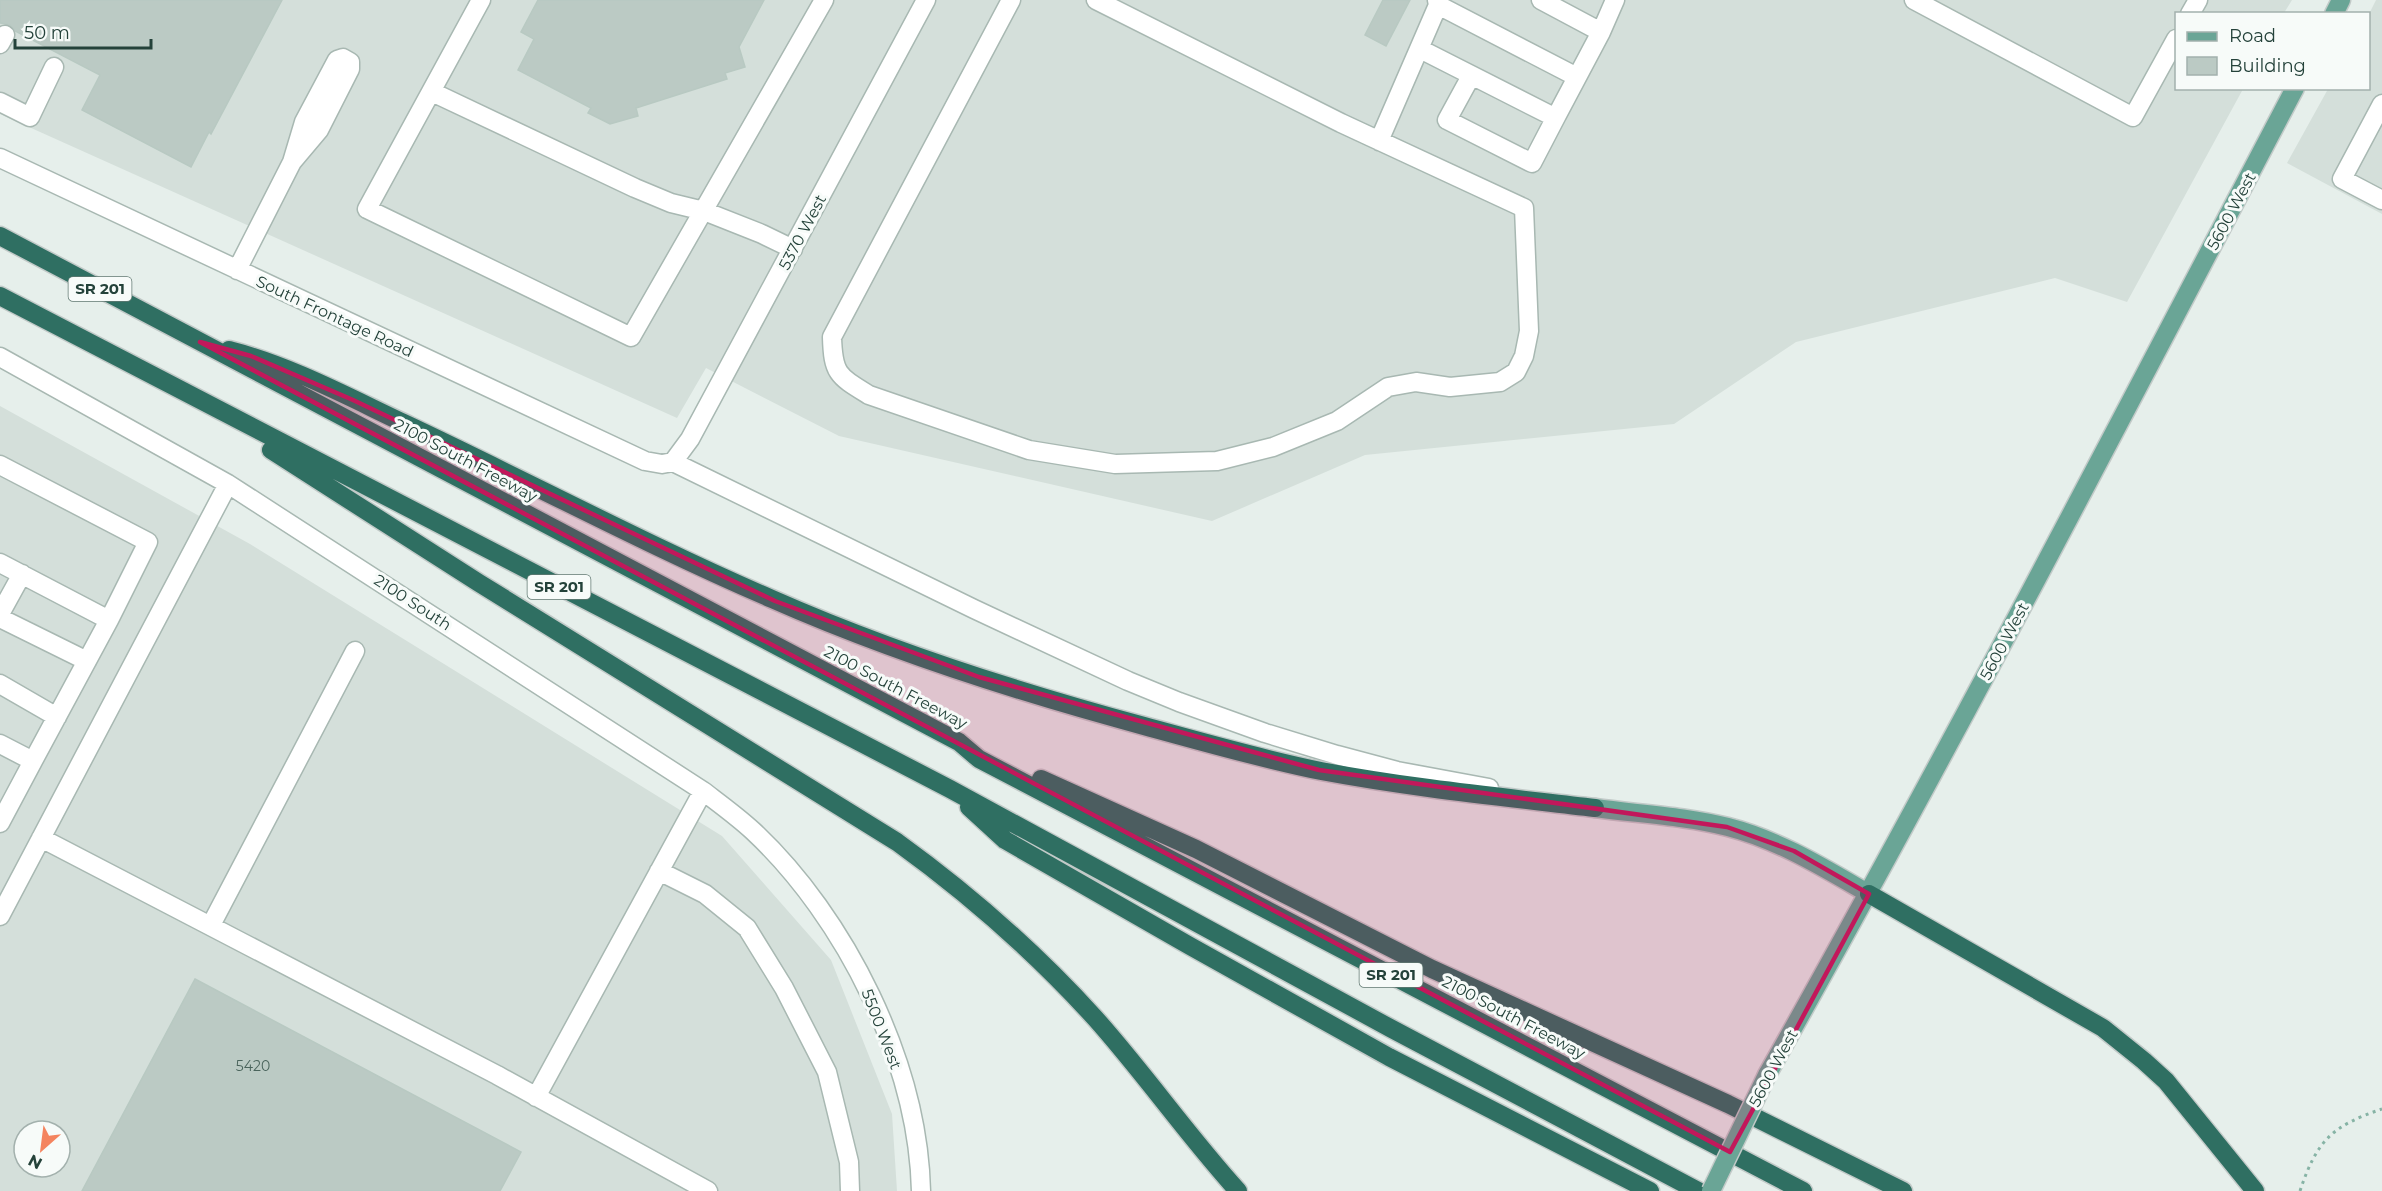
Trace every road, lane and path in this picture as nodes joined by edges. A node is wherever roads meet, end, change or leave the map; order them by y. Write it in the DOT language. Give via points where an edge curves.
graph roads {
  1 [pos="481,0"];
  2 [pos="824,0"];
  3 [pos="926,0"];
  4 [pos="1011,0"];
  5 [pos="1096,0"];
  6 [pos="1541,0"];
  7 [pos="1614,0"];
  8 [pos="1914,0"];
  9 [pos="1438,2"];
  10 [pos="1601,32"];
  11 [pos="2175,41"];
  12 [pos="1420,49"];
  13 [pos="54,67"];
  14 [pos="1471,76"];
  15 [pos="1577,77"];
  16 [pos="2294,90"];
  17 [pos="432,92"];
  18 [pos="0,102"];
  19 [pos="2382,104"];
  20 [pos="1557,115"];
  21 [pos="1379,141"];
  22 [pos="0,158"];
  23 [pos="292,162"];
  24 [pos="2382,200"];
  25 [pos="704,211"];
  26 [pos="0,237"];
  27 [pos="793,249"];
  28 [pos="237,270"];
  29 [pos="0,296"];
  30 [pos="200,342"];
  31 [pos="0,357"];
  32 [pos="168,385"];
  33 [pos="673,462"];
  34 [pos="0,465"];
  35 [pos="228,484"];
  36 [pos="0,563"];
  37 [pos="22,574"];
  38 [pos="0,616"];
  39 [pos="109,620"];
  40 [pos="355,651"];
  41 [pos="87,661"];
  42 [pos="0,684"];
  43 [pos="57,717"];
  44 [pos="959,742"];
  45 [pos="0,744"];
  46 [pos="33,761"];
  47 [pos="950,789"];
  48 [pos="704,791"];
  49 [pos="1595,808"];
  50 [pos="0,822"];
  51 [pos="41,838"];
  52 [pos="659,871"];
  53 [pos="800,883"];
  54 [pos="1869,894"];
  55 [pos="0,916"];
  56 [pos="211,925"];
  57 [pos="536,1097"];
  58 [pos="2382,1109"];
  59 [pos="708,1191"];
  60 [pos="850,1191"];
  61 [pos="921,1191"];
  62 [pos="1238,1191"];
  63 [pos="1650,1191"];
  64 [pos="1698,1191"];
  65 [pos="1711,1191"];
  66 [pos="1803,1191"];
  67 [pos="1903,1191"];
  68 [pos="2255,1191"];
  69 [pos="2300,1191"];
  1 -- 17 [label="street"];
  2 -- 25 [label="street"];
  3 -- 27 [label="street, 5370 West"];
  4 -- 21 [label="street" via="832,337 833,361 839,374 869,395 1029,450 1115,464 1217,461 1272,447 1337,421 1388,387 1416,382 1450,387 1500,382 1516,372 1529,331 1524,208"];
  5 -- 21 [label="street"];
  6 -- 10 [label="street"];
  7 -- 10 [label="street"];
  8 -- 11 [label="street" via="2133,117"];
  9 -- 12 [label="street"];
  9 -- 15 [label="street"];
  10 -- 15 [label="street"];
  12 -- 14 [label="street"];
  12 -- 21 [label="street"];
  13 -- 18 [label="street" via="30,117"];
  14 -- 20 [label="street" via="1543,113"];
  14 -- 20 [label="street" via="1447,120 1532,163"];
  15 -- 20 [label="street"];
  16 -- 54 [label="main road, 5600 West"];
  17 -- 25 [label="street" via="635,188"];
  17 -- 25 [label="street" via="367,209 631,337"];
  19 -- 24 [label="street" via="2342,179"];
  22 -- 28 [label="street, South Frontage Road"];
  23 -- 23 [label="street" via="319,130 350,69 350,62 343,58 337,60 304,122"];
  23 -- 28 [label="street"];
  25 -- 27 [label="street"];
  26 -- 30 [label="highway, 2100 South Freeway / SR 201"];
  27 -- 33 [label="street, 5370 West" via="690,439"];
  28 -- 33 [label="street, South Frontage Road" via="645,460"];
  29 -- 32 [label="highway, SR 201"];
  30 -- 44 [label="highway, 2100 South Freeway / SR 201"];
  30 -- 49 [label="highway" via="251,356 353,399 775,601 979,677 1048,700 1319,770 1389,783"];
  31 -- 35 [label="street, 2100 South"];
  32 -- 47 [label="highway, SR 201"];
  32 -- 62 [label="highway" via="897,842 934,869 1005,927 1068,988"];
  33 -- 49 [label="street" via="974,609 1179,702 1296,743 1397,771"];
  34 -- 39 [label="street" via="148,542"];
  35 -- 48 [label="street, 2100 South"];
  35 -- 51 [label="street"];
  36 -- 37 [label="street"];
  37 -- 38 [label="street"];
  37 -- 39 [label="street"];
  38 -- 41 [label="street"];
  39 -- 41 [label="street"];
  40 -- 56 [label="street"];
  41 -- 43 [label="street"];
  42 -- 43 [label="street"];
  43 -- 46 [label="street"];
  44 -- 66 [label="highway, 2100 South Freeway / SR 201" via="980,759"];
  44 -- 67 [label="highway" via="1196,849 1432,969 1728,1104"];
  45 -- 46 [label="street"];
  46 -- 50 [label="street"];
  47 -- 63 [label="highway" via="1005,840 1389,1057"];
  47 -- 64 [label="highway, SR 201"];
  48 -- 52 [label="street"];
  48 -- 53 [label="street, 2100 South" via="753,831"];
  49 -- 54 [label="main road" via="1705,822 1749,833 1794,851"];
  51 -- 55 [label="street"];
  51 -- 56 [label="street"];
  52 -- 57 [label="street"];
  52 -- 60 [label="street" via="705,894 747,928 784,988 827,1072 849,1162"];
  53 -- 61 [label="street, 5500 West" via="857,968 888,1035 908,1102"];
  54 -- 65 [label="main road, 5600 West, bridge" via="1767,1075"];
  54 -- 68 [label="highway" via="2103,1028 2166,1081"];
  56 -- 57 [label="street"];
  57 -- 59 [label="street"];
  58 -- 69 [label="path" via="2330,1134 2307,1171"];
}
